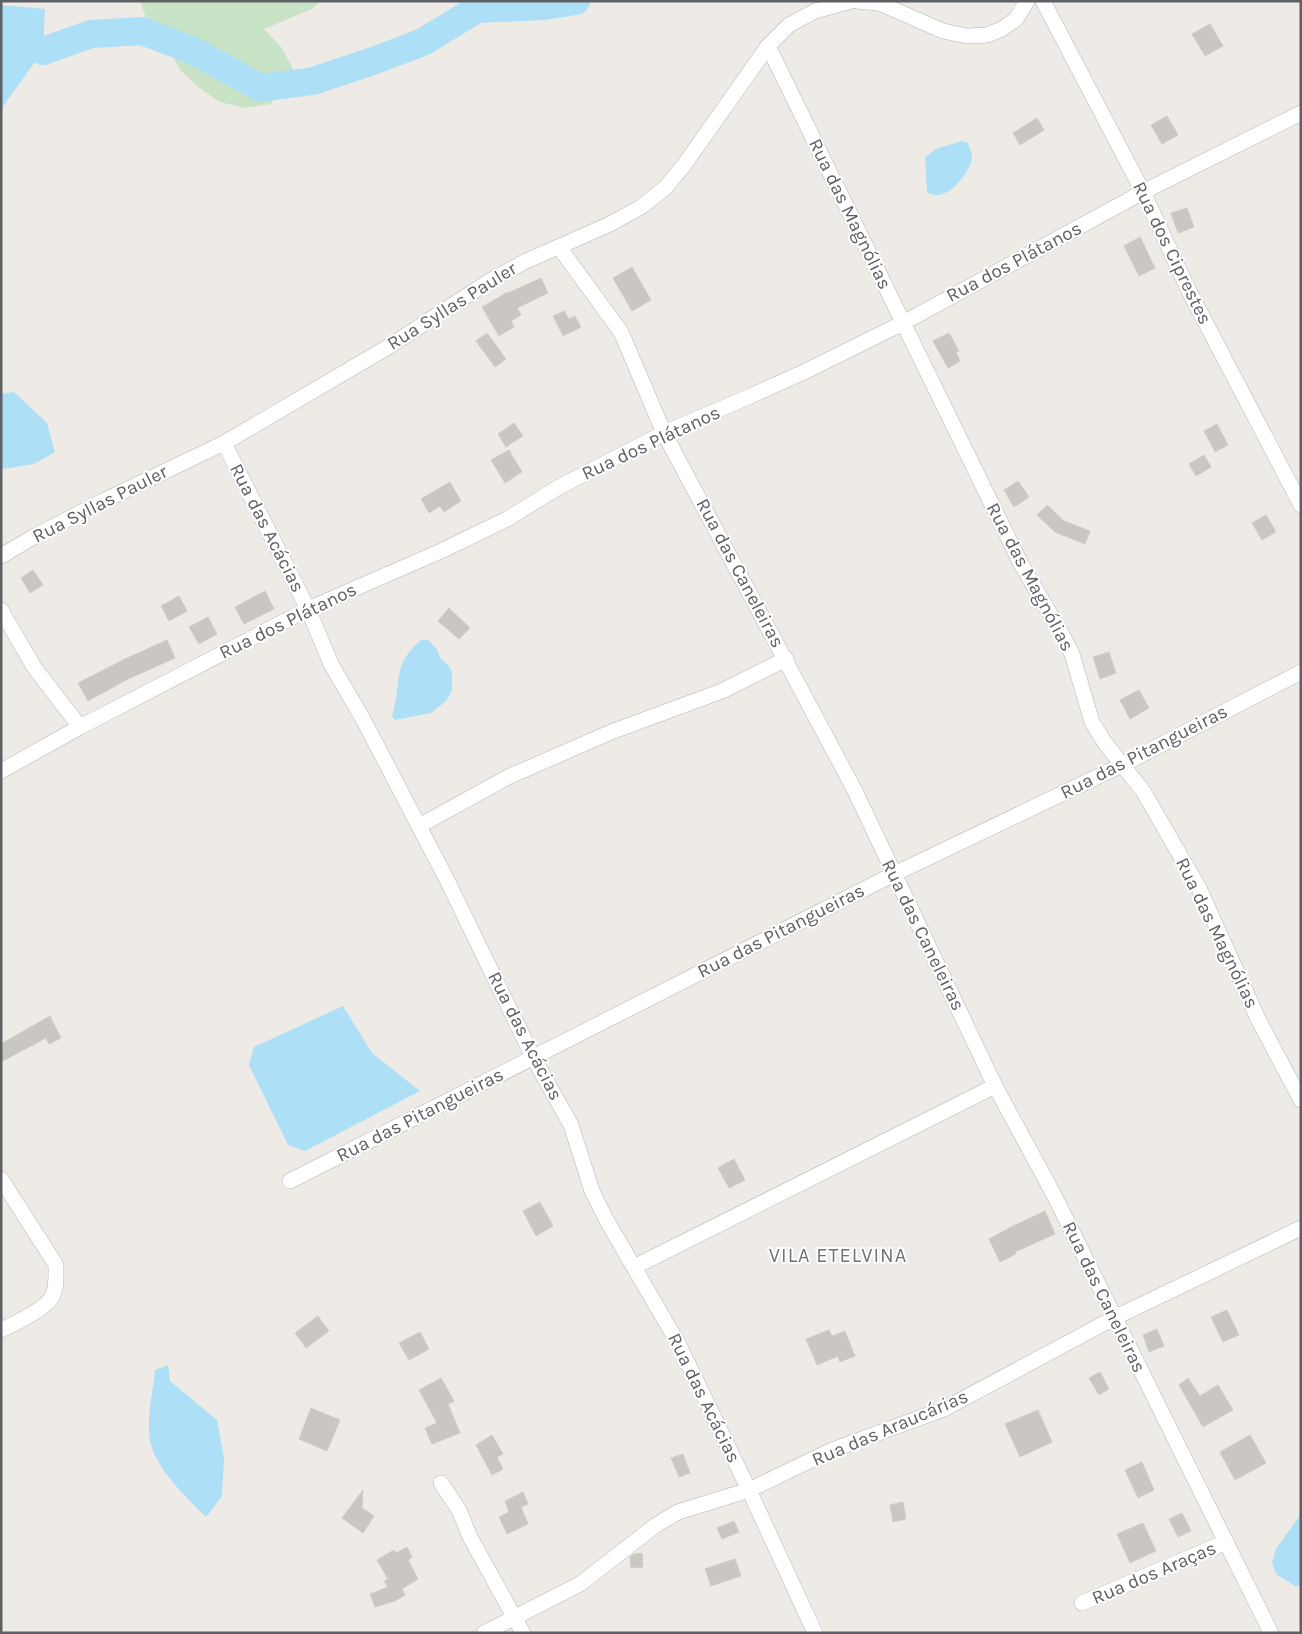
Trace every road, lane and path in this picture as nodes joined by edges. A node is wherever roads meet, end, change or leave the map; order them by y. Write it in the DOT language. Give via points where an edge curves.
graph roads {
  1 [pos="851,1"];
  2 [pos="856,1"];
  3 [pos="1027,1"];
  4 [pos="1043,1"];
  5 [pos="812,6"];
  6 [pos="768,46"];
  7 [pos="1301,112"];
  8 [pos="1143,192"];
  9 [pos="559,247"];
  10 [pos="903,322"];
  11 [pos="664,433"];
  12 [pos="224,443"];
  13 [pos="1301,505"];
  14 [pos="1,556"];
  15 [pos="308,608"];
  16 [pos="1,610"];
  17 [pos="786,659"];
  18 [pos="1301,672"];
  19 [pos="80,727"];
  20 [pos="1122,765"];
  21 [pos="1,771"];
  22 [pos="419,826"];
  23 [pos="894,874"];
  24 [pos="533,1057"];
  25 [pos="995,1086"];
  26 [pos="1301,1100"];
  27 [pos="1,1179"];
  28 [pos="290,1181"];
  29 [pos="1301,1228"];
  30 [pos="634,1267"];
  31 [pos="1114,1318"];
  32 [pos="1,1330"];
  33 [pos="441,1483"];
  34 [pos="749,1490"];
  35 [pos="1226,1542"];
  36 [pos="1082,1603"];
  37 [pos="515,1618"];
  38 [pos="484,1633"];
  39 [pos="524,1633"];
  40 [pos="815,1633"];
  41 [pos="1271,1633"];
  1 -- 5 [label="street, Rua Syllas Pauler"];
  2 -- 3 [label="street" via="879,3 943,31 967,36 987,34 1002,28 1016,18"];
  4 -- 8 [label="street, Rua dos Ciprestes"];
  5 -- 6 [label="street, Rua Syllas Pauler"];
  6 -- 9 [label="street, Rua Syllas Pauler" via="665,188 633,211"];
  6 -- 10 [label="street, Rua das Magnólias"];
  7 -- 8 [label="street, Rua dos Plátanos"];
  8 -- 10 [label="street, Rua dos Plátanos"];
  8 -- 13 [label="street, Rua dos Ciprestes" via="1189,291"];
  9 -- 11 [label="street, Rua das Caneleiras" via="621,332"];
  9 -- 12 [label="street, Rua Syllas Pauler" via="488,282 388,347"];
  10 -- 11 [label="street, Rua dos Plátanos" via="804,372"];
  10 -- 20 [label="street, Rua das Magnólias" via="1021,564 1072,654 1092,722"];
  11 -- 15 [label="street, Rua dos Plátanos" via="559,487 507,519"];
  11 -- 17 [label="street, Rua das Caneleiras"];
  12 -- 14 [label="street, Rua Syllas Pauler" via="103,501"];
  12 -- 15 [label="street, Rua das Acácias"];
  15 -- 19 [label="street, Rua dos Plátanos"];
  15 -- 22 [label="street, Rua das Acácias" via="331,664"];
  16 -- 19 [label="street" via="34,668"];
  17 -- 22 [label="street" via="722,691 611,732 508,777"];
  17 -- 23 [label="street, Rua das Caneleiras"];
  18 -- 20 [label="street, Rua das Pitangueiras"];
  19 -- 21 [label="street, Rua dos Plátanos"];
  20 -- 23 [label="street, Rua das Pitangueiras"];
  20 -- 26 [label="street, Rua das Magnólias" via="1143,791 1199,888 1259,1021"];
  22 -- 24 [label="street, Rua das Acácias"];
  23 -- 24 [label="street, Rua das Pitangueiras"];
  23 -- 25 [label="street, Rua das Caneleiras"];
  24 -- 28 [label="street, Rua das Pitangueiras"];
  24 -- 30 [label="street, Rua das Acácias" via="571,1125 592,1191"];
  25 -- 30 [label="street"];
  25 -- 31 [label="street, Rua das Caneleiras" via="1055,1197"];
  27 -- 32 [label="street" via="56,1265 57,1280 52,1297 42,1306"];
  29 -- 31 [label="street, Rua das Araucárias"];
  30 -- 34 [label="street, Rua das Acácias" via="678,1343"];
  31 -- 34 [label="street, Rua das Araucárias" via="944,1409 832,1450"];
  31 -- 35 [label="street, Rua das Caneleiras"];
  33 -- 37 [label="street"];
  34 -- 37 [label="street, Rua das Araucárias" via="678,1512 656,1525 580,1584"];
  34 -- 40 [label="street, Rua das Acácias"];
  35 -- 36 [label="street, Rua dos Araças"];
  35 -- 41 [label="street, Rua das Caneleiras"];
  37 -- 38 [label="street, Rua das Araucárias"];
  37 -- 39 [label="street"];
}
